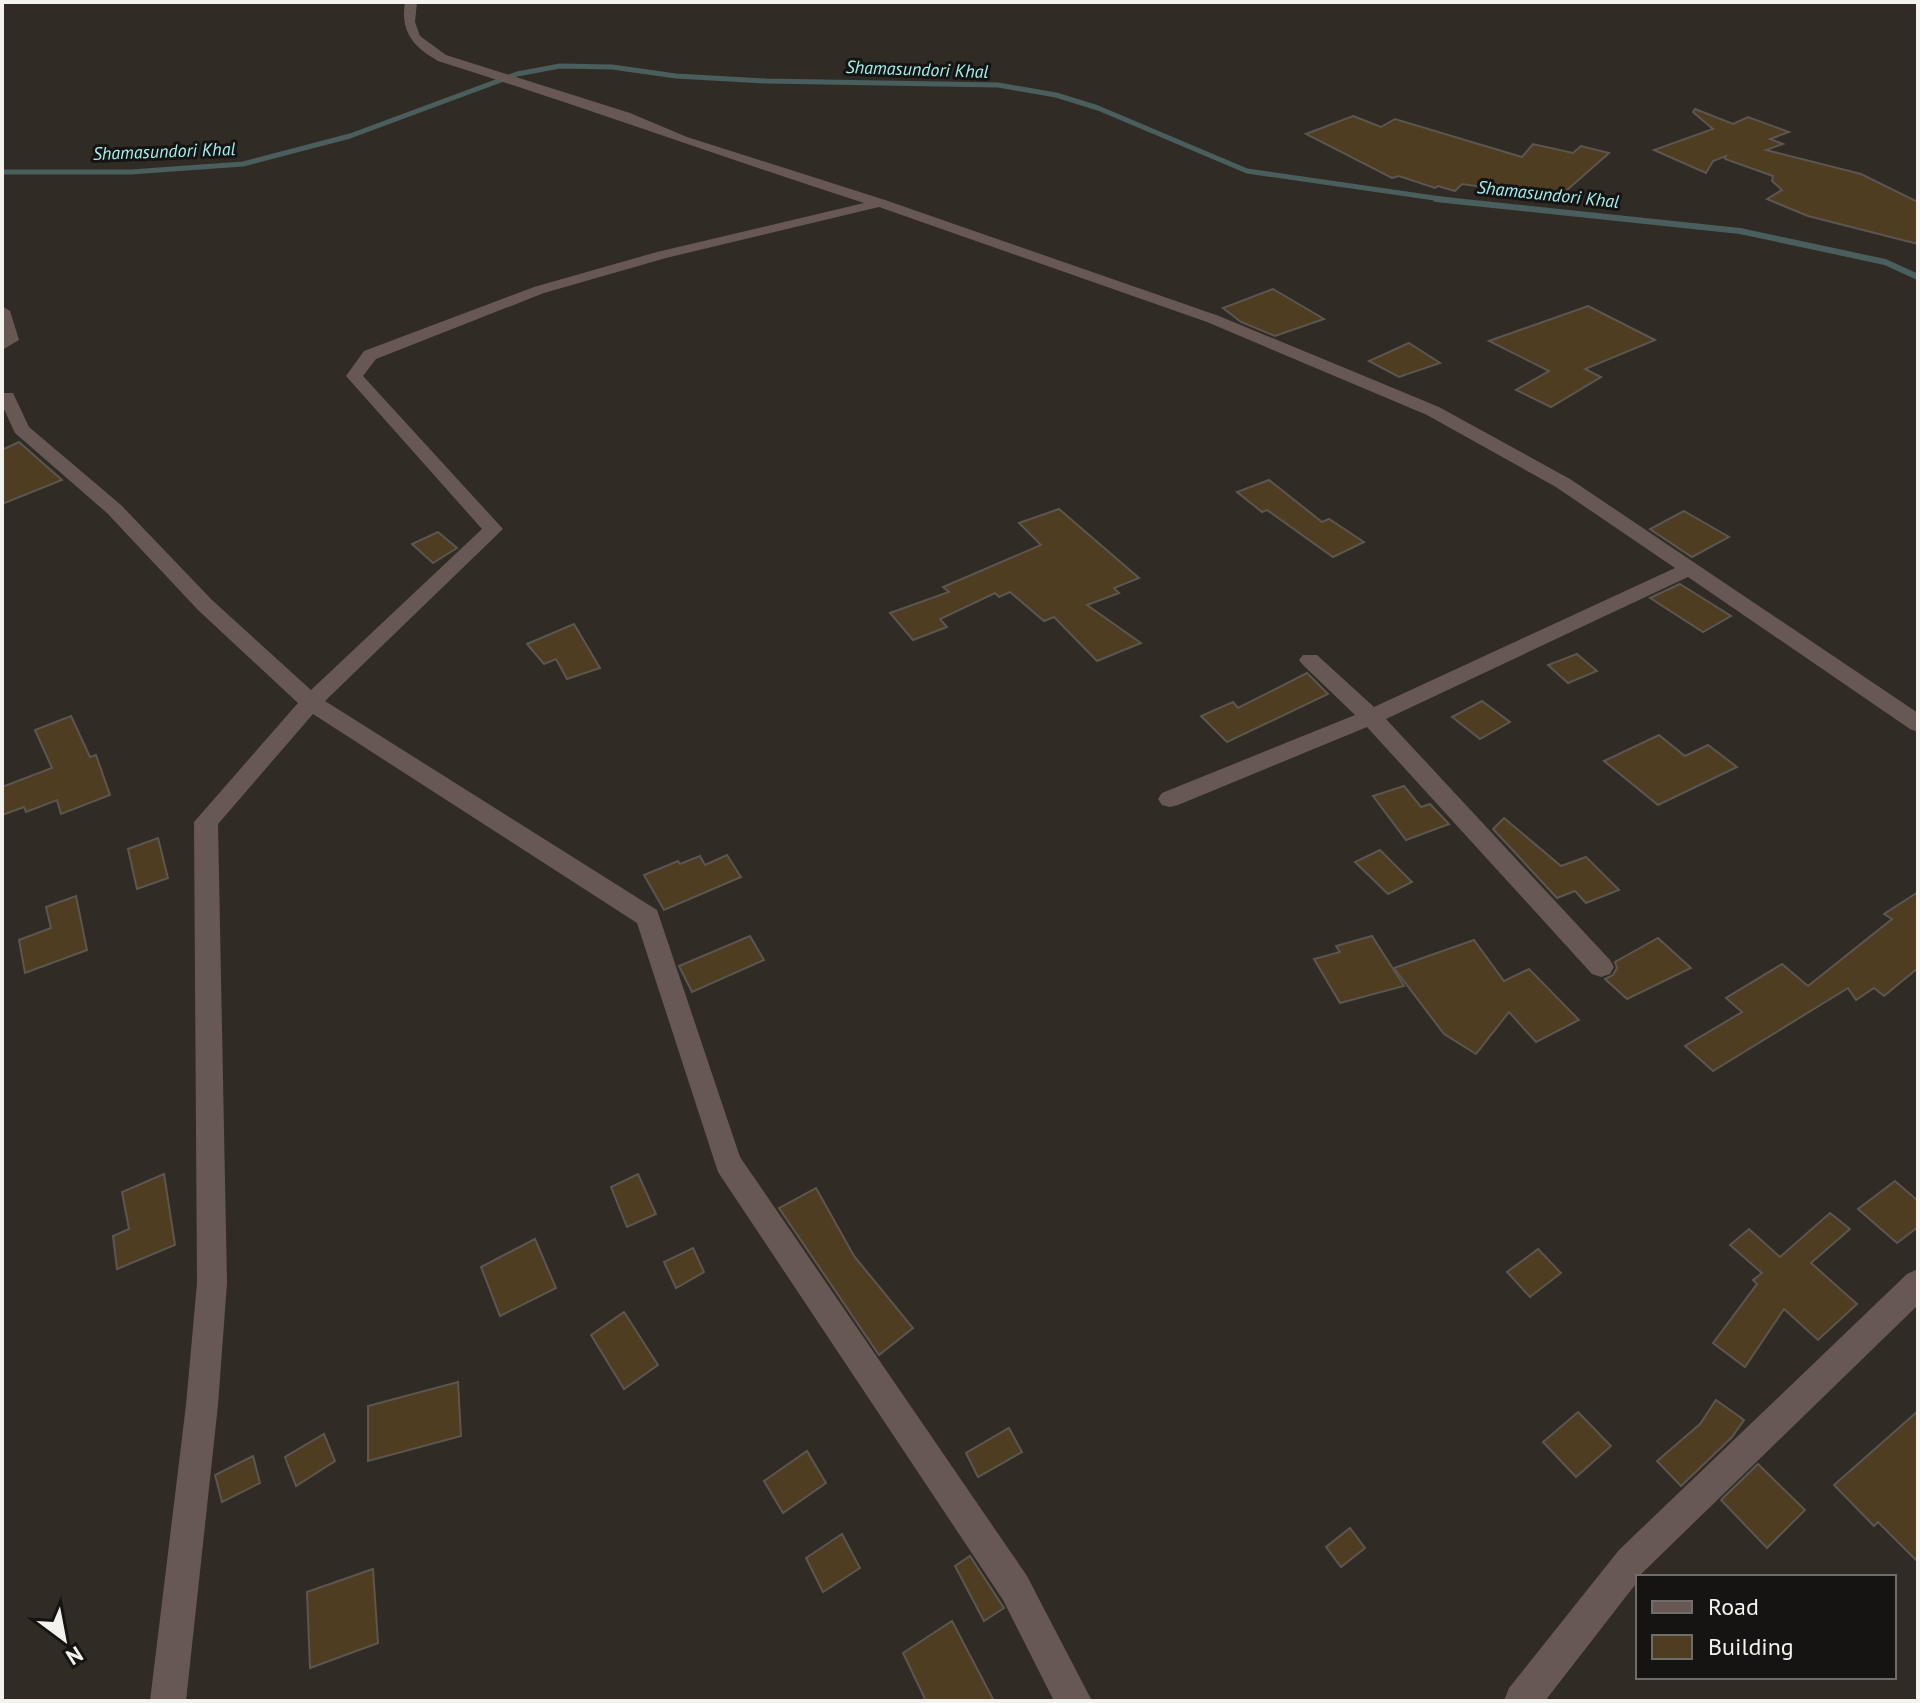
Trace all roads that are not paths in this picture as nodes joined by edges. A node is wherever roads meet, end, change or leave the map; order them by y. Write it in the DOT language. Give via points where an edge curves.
graph roads {
  1 [pos="411,2"];
  2 [pos="880,203"];
  3 [pos="2,311"];
  4 [pos="2,345"];
  5 [pos="2,399"];
  6 [pos="1687,570"];
  7 [pos="1310,660"];
  8 [pos="311,702"];
  9 [pos="1371,717"];
  10 [pos="1918,724"];
  11 [pos="1170,799"];
  12 [pos="1601,967"];
  13 [pos="1918,1284"];
  14 [pos="168,1701"];
  15 [pos="1074,1701"];
  16 [pos="1522,1701"];
  1 -- 2 [label="street" via="407,20 426,50"];
  2 -- 6 [label="street" via="1213,319 1433,411 1563,483"];
  2 -- 8 [label="street" via="539,290 370,355 354,376 493,529"];
  3 -- 4 [label="street" via="11,340"];
  5 -- 8 [label="street" via="7,397 21,429 114,509 205,605"];
  6 -- 9 [label="street"];
  6 -- 10 [label="street"];
  7 -- 9 [label="street"];
  8 -- 14 [label="street" via="206,822 212,1283"];
  8 -- 15 [label="street" via="648,917 728,1163 1015,1588"];
  9 -- 11 [label="street"];
  9 -- 12 [label="street"];
  13 -- 16 [label="street" via="1631,1562"];
}
